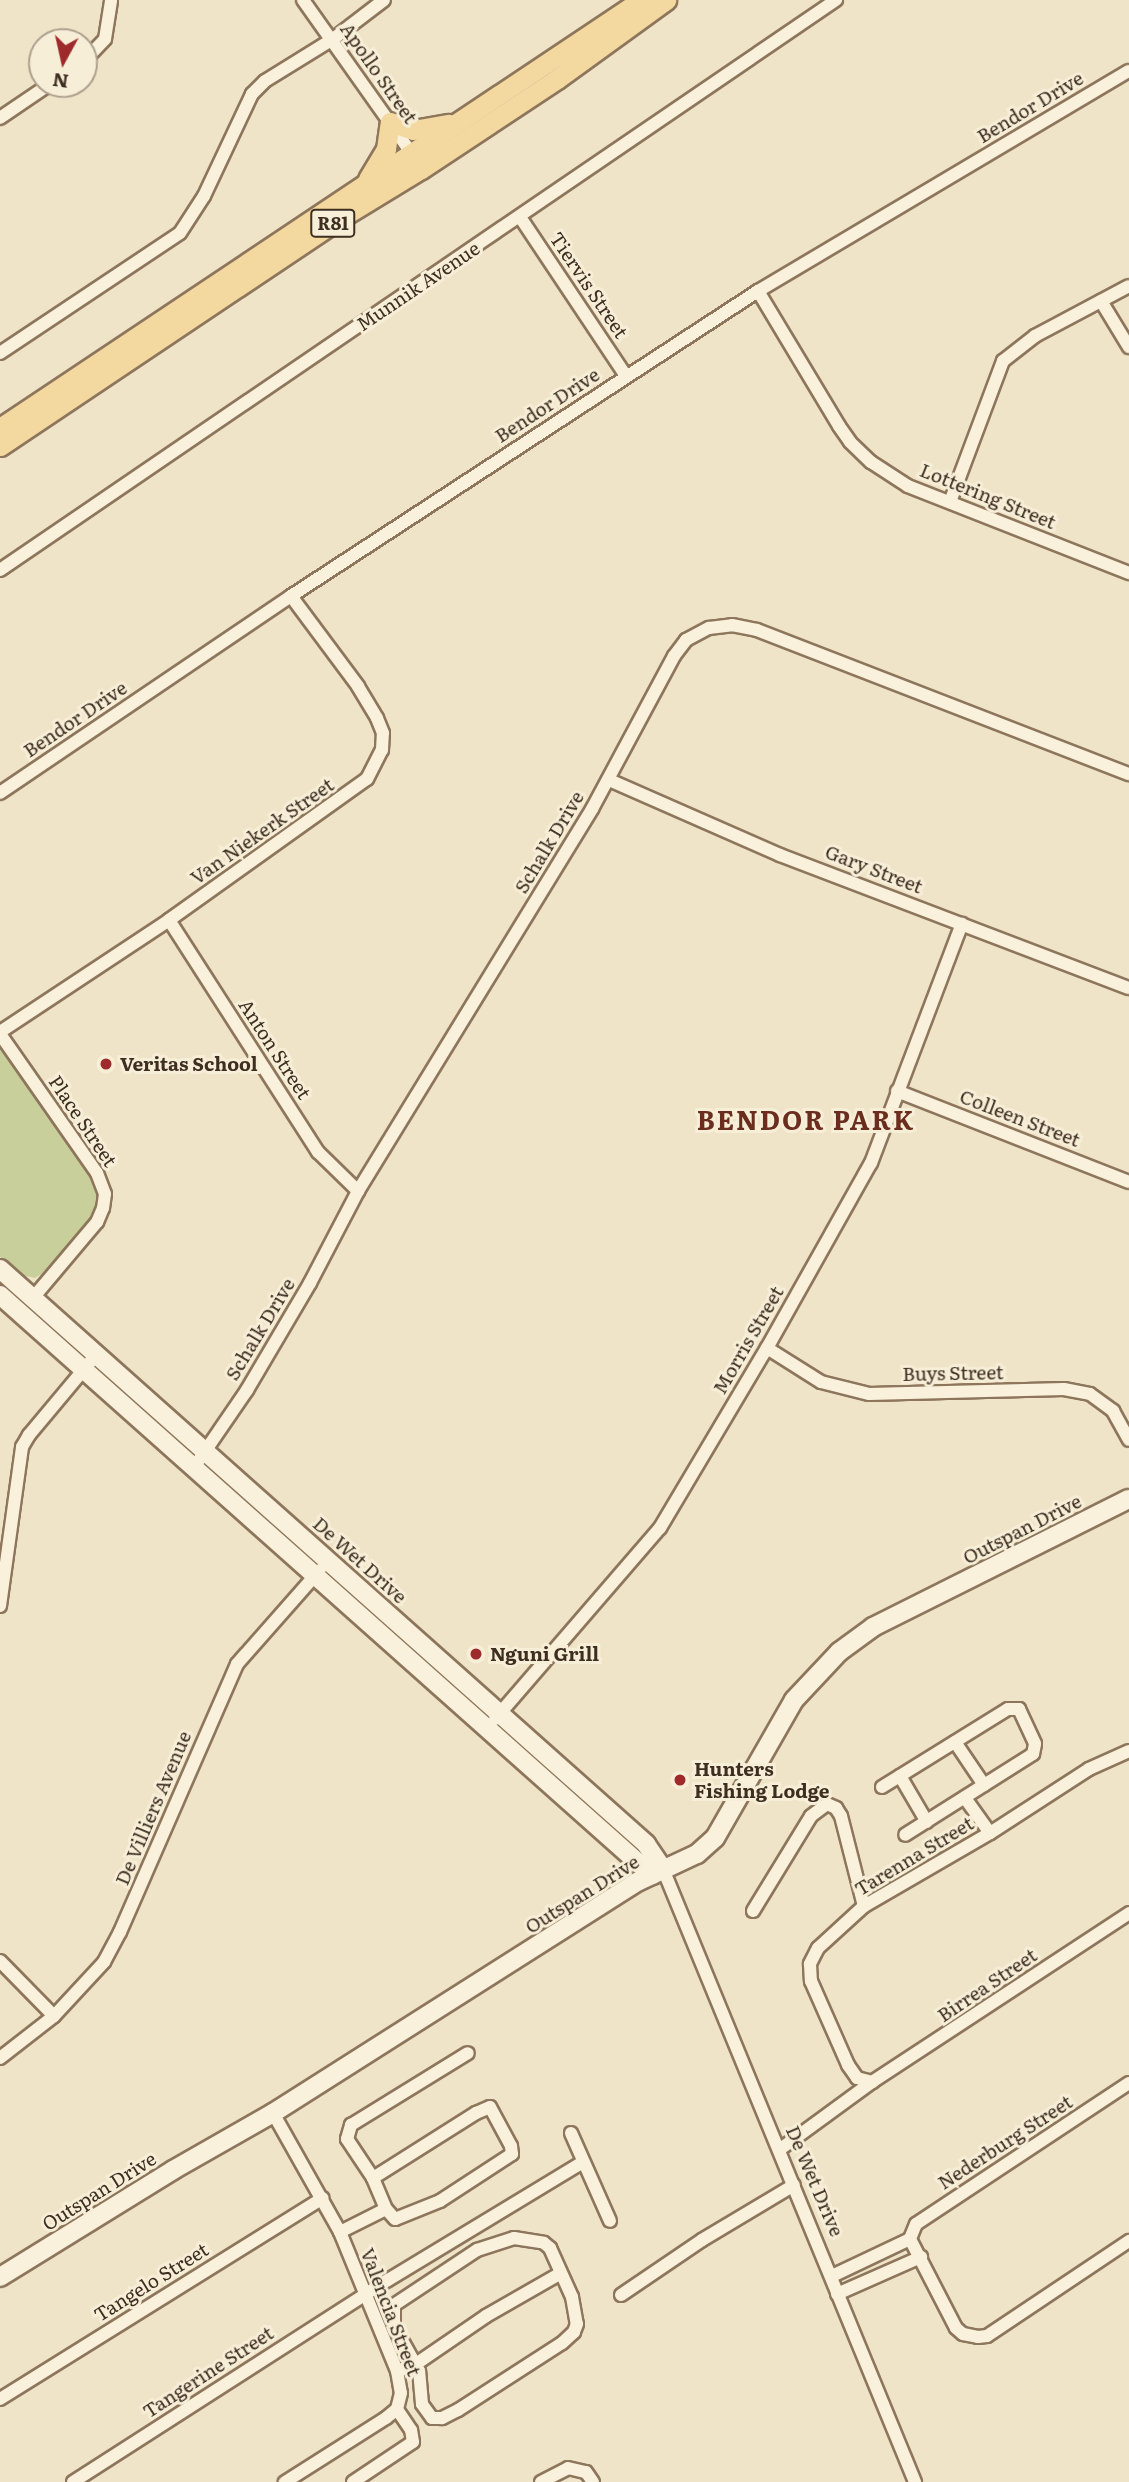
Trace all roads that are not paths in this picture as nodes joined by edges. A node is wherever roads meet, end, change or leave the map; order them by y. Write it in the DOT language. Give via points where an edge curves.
graph roads {
  1 [pos="111,0"];
  2 [pos="303,0"];
  3 [pos="384,0"];
  4 [pos="641,0"];
  5 [pos="666,0"];
  6 [pos="836,0"];
  7 [pos="333,39"];
  8 [pos="98,47"];
  9 [pos="1129,71"];
  10 [pos="29,98"];
  11 [pos="0,118"];
  12 [pos="464,119"];
  13 [pos="390,122"];
  14 [pos="417,162"];
  15 [pos="360,188"];
  16 [pos="520,216"];
  17 [pos="1129,286"];
  18 [pos="758,291"];
  19 [pos="1101,302"];
  20 [pos="1129,347"];
  21 [pos="0,354"];
  22 [pos="626,376"];
  23 [pos="0,428"];
  24 [pos="0,446"];
  25 [pos="950,502"];
  26 [pos="0,570"];
  27 [pos="1129,573"];
  28 [pos="292,596"];
  29 [pos="1129,774"];
  30 [pos="609,780"];
  31 [pos="0,793"];
  32 [pos="169,920"];
  33 [pos="962,924"];
  34 [pos="1129,988"];
  35 [pos="0,1033"];
  36 [pos="897,1091"];
  37 [pos="1129,1182"];
  38 [pos="358,1191"];
  39 [pos="0,1269"];
  40 [pos="0,1295"];
  41 [pos="33,1298"];
  42 [pos="766,1348"];
  43 [pos="96,1354"];
  44 [pos="83,1370"];
  45 [pos="1129,1440"];
  46 [pos="207,1451"];
  47 [pos="195,1466"];
  48 [pos="1129,1499"];
  49 [pos="6,1521"];
  50 [pos="328,1561"];
  51 [pos="314,1576"];
  52 [pos="0,1606"];
  53 [pos="494,1720"];
  54 [pos="955,1742"];
  55 [pos="1129,1751"];
  56 [pos="900,1776"];
  57 [pos="984,1785"];
  58 [pos="882,1787"];
  59 [pos="965,1798"];
  60 [pos="927,1822"];
  61 [pos="990,1833"];
  62 [pos="905,1835"];
  63 [pos="657,1872"];
  64 [pos="864,1906"];
  65 [pos="753,1911"];
  66 [pos="1129,1913"];
  67 [pos="0,1961"];
  68 [pos="54,2016"];
  69 [pos="468,2053"];
  70 [pos="0,2058"];
  71 [pos="868,2082"];
  72 [pos="1129,2083"];
  73 [pos="273,2113"];
  74 [pos="571,2133"];
  75 [pos="779,2150"];
  76 [pos="583,2162"];
  77 [pos="373,2178"];
  78 [pos="794,2185"];
  79 [pos="323,2198"];
  80 [pos="386,2209"];
  81 [pos="610,2221"];
  82 [pos="340,2232"];
  83 [pos="910,2239"];
  84 [pos="1129,2241"];
  85 [pos="921,2257"];
  86 [pos="561,2273"];
  87 [pos="832,2276"];
  88 [pos="0,2277"];
  89 [pos="837,2294"];
  90 [pos="364,2295"];
  91 [pos="621,2295"];
  92 [pos="416,2364"];
  93 [pos="397,2371"];
  94 [pos="0,2399"];
  95 [pos="397,2409"];
  96 [pos="590,2477"];
  97 [pos="73,2482"];
  98 [pos="285,2482"];
  99 [pos="353,2482"];
  100 [pos="541,2482"];
  101 [pos="915,2482"];
  1 -- 8 [label="street" via="105,40"];
  2 -- 7 [label="street, Apollo Street"];
  3 -- 7 [label="street"];
  4 -- 12 [label="main road, R81"];
  5 -- 14 [label="main road, R81" via="557,79"];
  6 -- 16 [label="street, Munnik Avenue"];
  7 -- 13 [label="street, Apollo Street"];
  7 -- 21 [label="street" via="252,94 204,196 180,233"];
  9 -- 18 [label="street, Bendor Drive"];
  10 -- 11 [label="street"];
  12 -- 13 [label="main road" via="426,130"];
  12 -- 14 [label="main road, R81"];
  13 -- 14 [label="street, Apollo Street"];
  13 -- 15 [label="main road" via="386,149"];
  14 -- 15 [label="main road, R81"];
  14 -- 24 [label="main road, R81"];
  15 -- 23 [label="main road, R81"];
  16 -- 22 [label="street, Tiervis Street"];
  16 -- 26 [label="street, Munnik Avenue"];
  17 -- 19 [label="street"];
  18 -- 22 [label="street, Bendor Drive"];
  18 -- 25 [label="street, Lottering Street" via="858,451 908,486"];
  19 -- 20 [label="street"];
  19 -- 25 [label="street" via="1035,335 1003,361"];
  22 -- 28 [label="street, Bendor Drive"];
  25 -- 27 [label="street, Lottering Street"];
  28 -- 31 [label="street, Bendor Drive"];
  28 -- 32 [label="street, Van Niekerk Street" via="377,718 383,733 377,763 367,779 344,797"];
  29 -- 30 [label="street, Schalk Drive" via="757,629 732,625 709,628 686,640"];
  30 -- 33 [label="street, Gary Street" via="780,855"];
  30 -- 38 [label="street, Schalk Drive"];
  32 -- 35 [label="street, Van Niekerk Street"];
  32 -- 38 [label="street, Anton Street" via="318,1152"];
  33 -- 34 [label="street, Gary Street"];
  33 -- 36 [label="street, Morris Street"];
  35 -- 41 [label="street, Place Street" via="97,1173 104,1194 97,1222"];
  36 -- 37 [label="street, Colleen Street"];
  36 -- 42 [label="street, Morris Street" via="871,1163"];
  38 -- 46 [label="street, Schalk Drive" via="303,1296"];
  39 -- 41 [label="street, De Wet Drive"];
  40 -- 44 [label="street, De Wet Drive"];
  41 -- 43 [label="street, De Wet Drive"];
  42 -- 45 [label="street, Buys Street" via="821,1382 869,1394 1064,1389 1090,1394 1113,1411"];
  42 -- 53 [label="street, Morris Street" via="660,1528"];
  43 -- 44 [label="street"];
  43 -- 46 [label="street, De Wet Drive"];
  44 -- 47 [label="street, De Wet Drive"];
  44 -- 49 [label="street" via="22,1447"];
  46 -- 47 [label="street, Schalk Drive"];
  46 -- 50 [label="street, De Wet Drive"];
  47 -- 51 [label="street, De Wet Drive"];
  48 -- 63 [label="street, Outspan Drive" via="856,1639 794,1700 715,1838 696,1854"];
  49 -- 52 [label="street"];
  50 -- 51 [label="street, De Villiers Avenue"];
  50 -- 53 [label="street, De Wet Drive"];
  51 -- 53 [label="street, De Wet Drive"];
  51 -- 68 [label="street, De Villiers Avenue" via="237,1664 114,1945 91,1979"];
  53 -- 63 [label="street, De Wet Drive"];
  54 -- 56 [label="street"];
  54 -- 57 [label="street"];
  54 -- 57 [label="street" via="1008,1709 1019,1709 1036,1749"];
  55 -- 61 [label="street, Tarenna Street" via="1089,1769"];
  56 -- 58 [label="street"];
  56 -- 60 [label="street"];
  57 -- 59 [label="street"];
  59 -- 60 [label="street"];
  59 -- 61 [label="street"];
  60 -- 62 [label="street"];
  61 -- 64 [label="street, Tarenna Street"];
  63 -- 73 [label="street, Outspan Drive"];
  63 -- 75 [label="street, De Wet Drive" via="672,1897"];
  64 -- 65 [label="street" via="841,1816 827,1804 811,1816"];
  64 -- 71 [label="street, Tarenna Street" via="822,1943 810,1973 848,2065"];
  66 -- 71 [label="street, Birrea Street"];
  67 -- 68 [label="street"];
  68 -- 70 [label="street, De Villiers Avenue"];
  69 -- 77 [label="street" via="351,2125 347,2139"];
  71 -- 75 [label="street, Birrea Street"];
  72 -- 83 [label="street, Nederburg Street" via="916,2224"];
  73 -- 79 [label="street, Valencia Street"];
  73 -- 88 [label="street, Outspan Drive"];
  74 -- 76 [label="street"];
  75 -- 78 [label="street, De Wet Drive"];
  76 -- 81 [label="street"];
  76 -- 90 [label="street, Tangerine Street"];
  77 -- 80 [label="street"];
  77 -- 80 [label="street" via="485,2108 493,2108 511,2146 513,2152 506,2160 440,2201 395,2219"];
  78 -- 87 [label="street, De Wet Drive"];
  78 -- 91 [label="street"];
  79 -- 82 [label="street, Valencia Street"];
  79 -- 94 [label="street, Tangelo Street"];
  80 -- 82 [label="street"];
  82 -- 90 [label="street, Valencia Street"];
  83 -- 85 [label="street"];
  83 -- 87 [label="street, Nederburg Street"];
  84 -- 85 [label="street" via="987,2336 978,2337 956,2328"];
  85 -- 89 [label="street"];
  86 -- 92 [label="street"];
  86 -- 92 [label="street" via="544,2243 514,2238 477,2250 394,2305 394,2326"];
  86 -- 92 [label="street" via="572,2297 574,2332 458,2410 442,2418 428,2416"];
  87 -- 89 [label="street, De Wet Drive"];
  89 -- 101 [label="street, De Wet Drive"];
  90 -- 93 [label="street, Valencia Street"];
  90 -- 97 [label="street, Tangerine Street"];
  92 -- 93 [label="street"];
  93 -- 95 [label="street, Valencia Street" via="401,2393"];
  95 -- 98 [label="street"];
  95 -- 99 [label="street" via="413,2442"];
  96 -- 100 [label="street" via="568,2468"];
}
